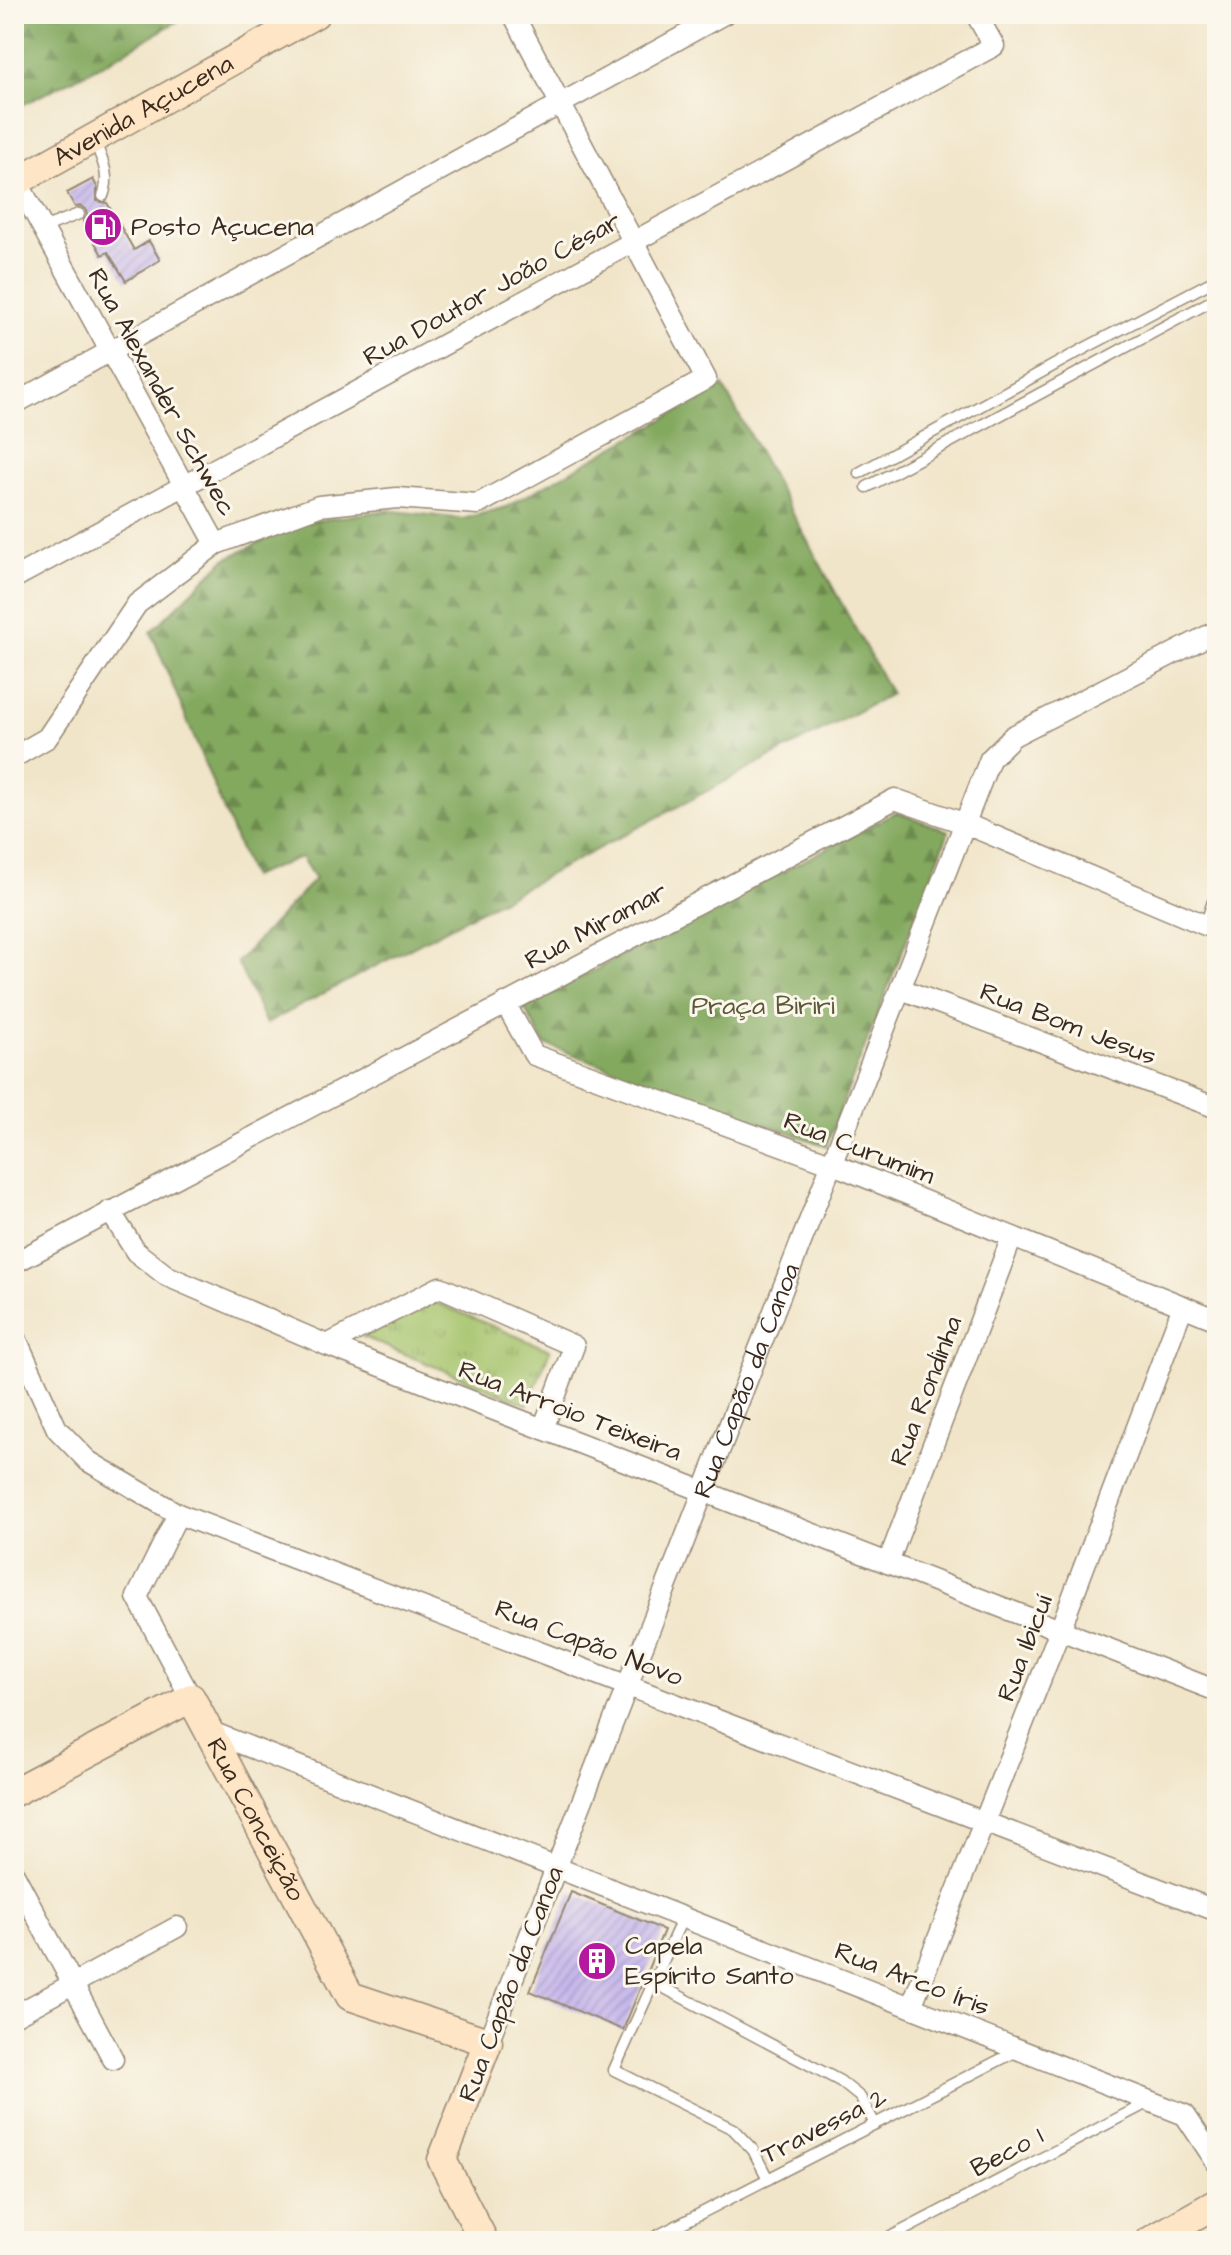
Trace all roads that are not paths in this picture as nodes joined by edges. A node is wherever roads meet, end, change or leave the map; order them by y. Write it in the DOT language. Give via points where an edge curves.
graph roads {
  1 [pos="315,14"];
  2 [pos="513,14"];
  3 [pos="724,14"];
  4 [pos="976,14"];
  5 [pos="561,104"];
  6 [pos="93,139"];
  7 [pos="16,182"];
  8 [pos="103,196"];
  9 [pos="79,214"];
  10 [pos="43,228"];
  11 [pos="634,242"];
  12 [pos="1217,279"];
  13 [pos="1217,298"];
  14 [pos="110,351"];
  15 [pos="14,404"];
  16 [pos="859,473"];
  17 [pos="184,486"];
  18 [pos="867,487"];
  19 [pos="216,544"];
  20 [pos="14,578"];
  21 [pos="1217,631"];
  22 [pos="14,757"];
  23 [pos="966,824"];
  24 [pos="1217,905"];
  25 [pos="1213,929"];
  26 [pos="901,989"];
  27 [pos="505,1003"];
  28 [pos="1217,1108"];
  29 [pos="833,1164"];
  30 [pos="110,1211"];
  31 [pos="1012,1237"];
  32 [pos="14,1263"];
  33 [pos="1183,1306"];
  34 [pos="1217,1320"];
  35 [pos="14,1334"];
  36 [pos="327,1345"];
  37 [pos="543,1429"];
  38 [pos="704,1492"];
  39 [pos="178,1514"];
  40 [pos="888,1563"];
  41 [pos="1060,1630"];
  42 [pos="628,1686"];
  43 [pos="1217,1691"];
  44 [pos="191,1698"];
  45 [pos="209,1731"];
  46 [pos="14,1792"];
  47 [pos="984,1822"];
  48 [pos="557,1868"];
  49 [pos="14,1874"];
  50 [pos="1217,1911"];
  51 [pos="683,1917"];
  52 [pos="177,1927"];
  53 [pos="655,1983"];
  54 [pos="73,1985"];
  55 [pos="911,2007"];
  56 [pos="14,2016"];
  57 [pos="488,2042"];
  58 [pos="1021,2049"];
  59 [pos="113,2059"];
  60 [pos="1151,2101"];
  61 [pos="875,2124"];
  62 [pos="1217,2163"];
  63 [pos="768,2179"];
  64 [pos="1217,2203"];
  65 [pos="484,2241"];
  66 [pos="647,2241"];
  67 [pos="883,2241"];
  68 [pos="1150,2241"];
  1 -- 6 [label="street, Avenida Açucena"];
  2 -- 5 [label="street"];
  3 -- 5 [label="street"];
  4 -- 11 [label="street, Rua Doutor João César" via="994,46"];
  5 -- 11 [label="street"];
  5 -- 14 [label="street"];
  6 -- 7 [label="street, Avenida Açucena"];
  6 -- 8 [label="lane" via="105,166"];
  7 -- 10 [label="street, Rua Alexander Schwec"];
  9 -- 10 [label="lane"];
  10 -- 14 [label="street, Rua Alexander Schwec"];
  11 -- 17 [label="street, Rua Doutor João César"];
  11 -- 19 [label="street" via="706,379 478,504 397,498 319,506"];
  12 -- 16 [label="lane"];
  13 -- 18 [label="lane"];
  14 -- 15 [label="street"];
  14 -- 17 [label="street, Rua Alexander Schwec"];
  17 -- 19 [label="street, Rua Alexander Schwec"];
  17 -- 20 [label="street, Rua Doutor João César"];
  19 -- 22 [label="street" via="137,604 47,738"];
  21 -- 23 [label="street, Rua Capão da Canoa" via="1013,736 990,759"];
  23 -- 25 [label="street, Rua Miramar"];
  23 -- 26 [label="street, Rua Capão da Canoa"];
  23 -- 27 [label="street, Rua Miramar" via="895,799"];
  24 -- 25 [label="street"];
  26 -- 28 [label="street, Rua Bom Jesus"];
  26 -- 29 [label="street, Rua Capão da Canoa"];
  27 -- 29 [label="street, Rua Curumim" via="534,1055"];
  27 -- 30 [label="street, Rua Miramar"];
  29 -- 31 [label="street, Rua Curumim"];
  29 -- 38 [label="street, Rua Capão da Canoa"];
  30 -- 32 [label="street, Rua Miramar"];
  30 -- 36 [label="street, Rua Arroio Teixeira" via="136,1252 167,1276"];
  31 -- 33 [label="street, Rua Curumim"];
  31 -- 40 [label="street, Rua Rondinha"];
  33 -- 34 [label="street, Rua Curumim"];
  33 -- 41 [label="street, Rua Ibicuí"];
  35 -- 39 [label="street, Rua Capão Novo" via="57,1429 88,1461"];
  36 -- 37 [label="street, Rua Arroio Teixeira"];
  36 -- 37 [label="street" via="440,1287 574,1346"];
  37 -- 38 [label="street, Rua Arroio Teixeira"];
  38 -- 40 [label="street, Rua Arroio Teixeira"];
  38 -- 42 [label="street, Rua Capão da Canoa"];
  39 -- 42 [label="street, Rua Capão Novo"];
  39 -- 44 [label="street, Rua Conceição" via="137,1597"];
  40 -- 41 [label="street, Rua Arroio Teixeira"];
  41 -- 43 [label="street, Rua Arroio Teixeira"];
  41 -- 47 [label="street, Rua Ibicuí"];
  42 -- 47 [label="street, Rua Capão Novo"];
  42 -- 48 [label="street, Rua Capão da Canoa"];
  44 -- 45 [label="street, Rua Conceição"];
  44 -- 46 [label="street"];
  45 -- 48 [label="street, Rua Arco Íris"];
  45 -- 57 [label="street, Rua Conceição" via="350,1996"];
  47 -- 50 [label="street, Rua Capão Novo"];
  47 -- 55 [label="street, Rua Ibicuí"];
  48 -- 51 [label="street, Rua Arco Íris"];
  48 -- 57 [label="street, Rua Capão da Canoa"];
  49 -- 54 [label="street"];
  51 -- 53 [label="lane"];
  51 -- 55 [label="street, Rua Arco Íris"];
  52 -- 54 [label="street"];
  53 -- 61 [label="lane" via="840,2081 860,2097"];
  53 -- 63 [label="lane" via="614,2070 733,2129 753,2150"];
  54 -- 56 [label="street"];
  54 -- 59 [label="street"];
  55 -- 58 [label="street, Rua Arco Íris"];
  57 -- 65 [label="street, Rua Capão da Canoa" via="442,2160"];
  58 -- 60 [label="street, Rua Arco Íris"];
  58 -- 61 [label="lane, Travessa 2"];
  60 -- 62 [label="street, Rua Arco Íris" via="1185,2115"];
  60 -- 67 [label="lane, Beco 1"];
  61 -- 63 [label="lane, Travessa 2"];
  63 -- 66 [label="lane, Travessa 2"];
  64 -- 68 [label="street"];
}
